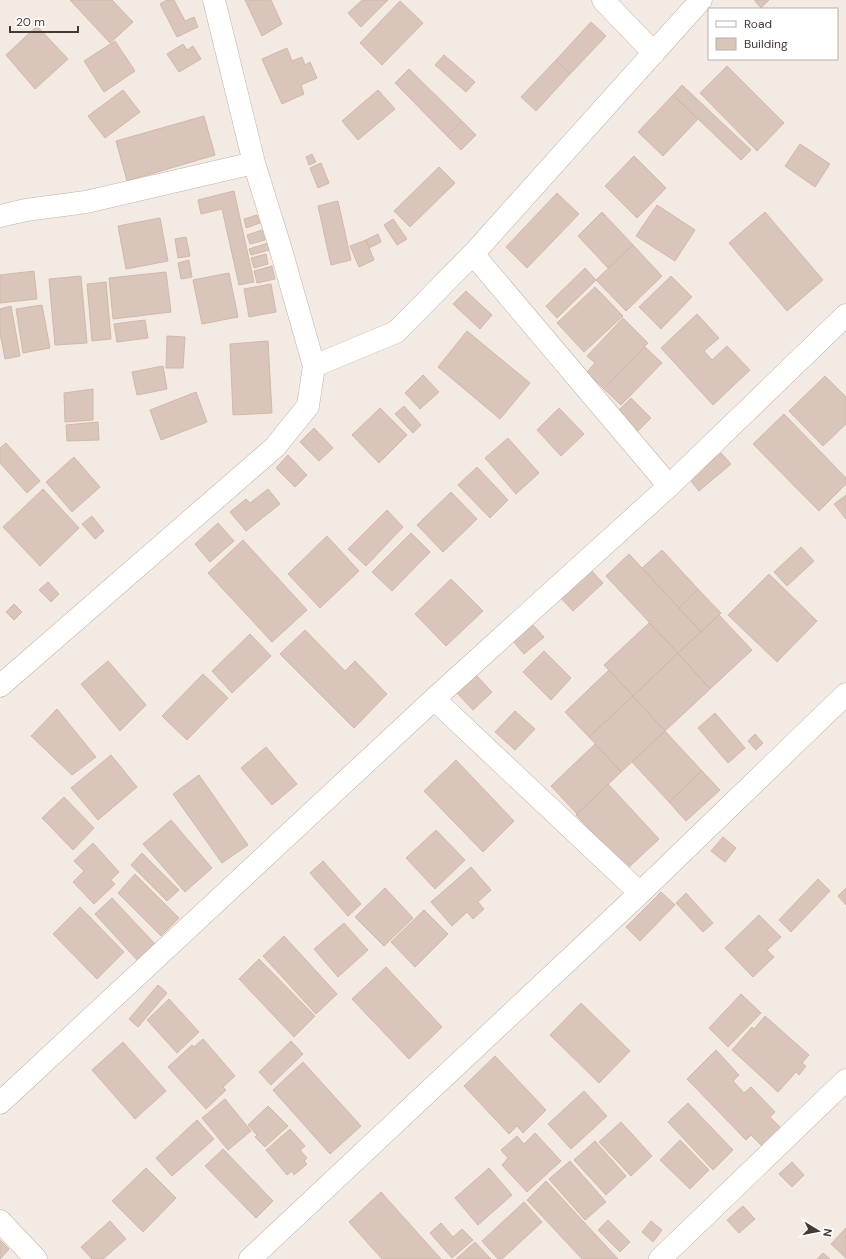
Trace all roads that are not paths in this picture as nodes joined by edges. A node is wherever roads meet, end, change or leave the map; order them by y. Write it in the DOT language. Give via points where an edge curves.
graph roads {
  1 [pos="214,0"];
  2 [pos="603,0"];
  3 [pos="701,0"];
  4 [pos="654,53"];
  5 [pos="254,163"];
  6 [pos="0,216"];
  7 [pos="473,254"];
  8 [pos="846,315"];
  9 [pos="314,366"];
  10 [pos="669,486"];
  11 [pos="0,686"];
  12 [pos="846,694"];
  13 [pos="434,699"];
  14 [pos="640,893"];
  15 [pos="846,1080"];
  16 [pos="0,1103"];
  17 [pos="0,1221"];
  18 [pos="36,1259"];
  19 [pos="250,1259"];
  20 [pos="660,1259"];
  1 -- 5 [label="street"];
  2 -- 4 [label="street"];
  3 -- 4 [label="street"];
  4 -- 7 [label="street"];
  5 -- 6 [label="street" via="86,202"];
  5 -- 9 [label="street" via="282,250"];
  7 -- 9 [label="street" via="396,332"];
  7 -- 10 [label="street"];
  8 -- 10 [label="street"];
  9 -- 11 [label="street" via="308,406 275,447"];
  10 -- 13 [label="street"];
  12 -- 14 [label="street"];
  13 -- 14 [label="street"];
  13 -- 16 [label="street"];
  14 -- 19 [label="street"];
  15 -- 20 [label="street"];
  17 -- 18 [label="street"];
}
